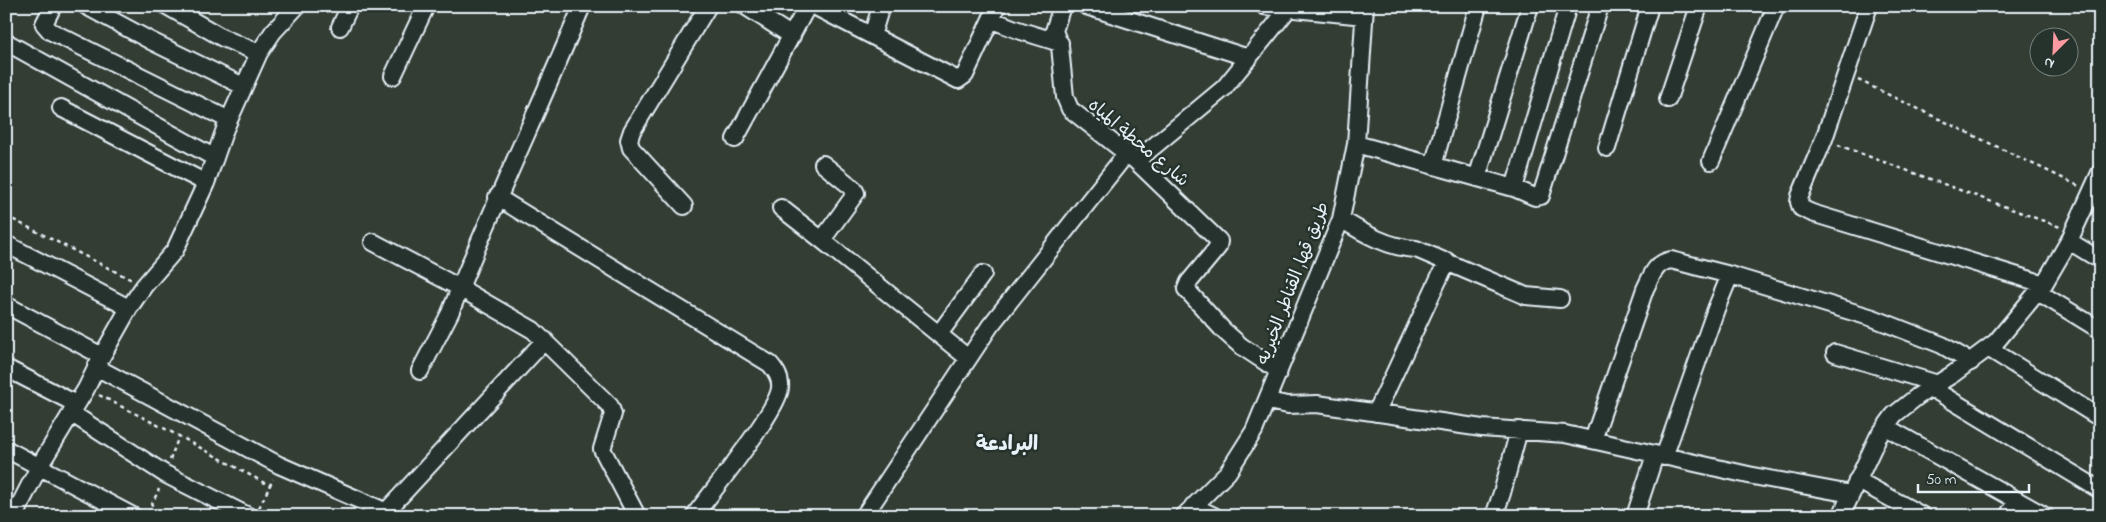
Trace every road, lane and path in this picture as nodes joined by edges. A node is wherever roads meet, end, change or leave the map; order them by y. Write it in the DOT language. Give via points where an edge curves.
graph roads {
  1 [pos="53,6"];
  2 [pos="86,6"];
  3 [pos="167,6"];
  4 [pos="297,6"];
  5 [pos="350,6"];
  6 [pos="426,6"];
  7 [pos="582,6"];
  8 [pos="708,6"];
  9 [pos="746,6"];
  10 [pos="881,6"];
  11 [pos="1062,6"];
  12 [pos="1086,6"];
  13 [pos="1264,6"];
  14 [pos="1478,6"];
  15 [pos="1530,6"];
  16 [pos="1568,6"];
  17 [pos="1600,6"];
  18 [pos="1650,6"];
  19 [pos="1699,6"];
  20 [pos="1776,6"];
  21 [pos="1869,6"];
  22 [pos="814,7"];
  23 [pos="1288,8"];
  24 [pos="1365,11"];
  25 [pos="995,13"];
  26 [pos="340,27"];
  27 [pos="792,36"];
  28 [pos="872,36"];
  29 [pos="6,42"];
  30 [pos="1060,43"];
  31 [pos="259,53"];
  32 [pos="1249,58"];
  33 [pos="1846,74"];
  34 [pos="392,76"];
  35 [pos="243,86"];
  36 [pos="1668,99"];
  37 [pos="61,108"];
  38 [pos="229,120"];
  39 [pos="735,139"];
  40 [pos="1824,139"];
  41 [pos="1356,144"];
  42 [pos="1607,148"];
  43 [pos="1131,157"];
  44 [pos="215,158"];
  45 [pos="1711,162"];
  46 [pos="824,164"];
  47 [pos="1433,166"];
  48 [pos="1477,178"];
  49 [pos="206,183"];
  50 [pos="2096,186"];
  51 [pos="1514,188"];
  52 [pos="497,197"];
  53 [pos="684,206"];
  54 [pos="781,208"];
  55 [pos="6,216"];
  56 [pos="1340,219"];
  57 [pos="2071,236"];
  58 [pos="822,240"];
  59 [pos="374,242"];
  60 [pos="6,244"];
  61 [pos="2100,260"];
  62 [pos="1447,261"];
  63 [pos="983,274"];
  64 [pos="1730,275"];
  65 [pos="144,286"];
  66 [pos="460,288"];
  67 [pos="2041,288"];
  68 [pos="1560,299"];
  69 [pos="6,305"];
  70 [pos="129,308"];
  71 [pos="2100,330"];
  72 [pos="939,334"];
  73 [pos="545,340"];
  74 [pos="1988,348"];
  75 [pos="1836,353"];
  76 [pos="968,358"];
  77 [pos="99,362"];
  78 [pos="1971,362"];
  79 [pos="6,368"];
  80 [pos="420,371"];
  81 [pos="1279,371"];
  82 [pos="1934,386"];
  83 [pos="86,389"];
  84 [pos="1267,401"];
  85 [pos="73,408"];
  86 [pos="1376,413"];
  87 [pos="2100,418"];
  88 [pos="1886,426"];
  89 [pos="1519,430"];
  90 [pos="179,436"];
  91 [pos="1593,440"];
  92 [pos="6,449"];
  93 [pos="1659,456"];
  94 [pos="40,465"];
  95 [pos="165,474"];
  96 [pos="1854,487"];
  97 [pos="2100,490"];
  98 [pos="2017,500"];
  99 [pos="1189,511"];
  100 [pos="388,514"];
  101 [pos="14,516"];
  102 [pos="133,516"];
  103 [pos="147,516"];
  104 [pos="248,516"];
  105 [pos="255,516"];
  106 [pos="637,516"];
  107 [pos="694,516"];
  108 [pos="864,516"];
  109 [pos="1214,516"];
  110 [pos="1494,516"];
  111 [pos="1635,516"];
  112 [pos="1841,516"];
  113 [pos="1924,516"];
  114 [pos="2008,516"];
  115 [pos="2045,516"];
  1 -- 38 [label="street" via="44,24 50,31"];
  2 -- 35 [label="street"];
  3 -- 31 [label="street" via="223,38"];
  4 -- 31 [label="street"];
  5 -- 26 [label="street"];
  6 -- 34 [label="street"];
  7 -- 52 [label="street" via="537,114"];
  8 -- 53 [label="street" via="629,140 631,148"];
  9 -- 27 [label="street"];
  10 -- 28 [label="street"];
  11 -- 30 [label="street, شارع محطة المياه" via="1054,27"];
  12 -- 32 [label="street"];
  13 -- 23 [label="street"];
  14 -- 47 [label="street"];
  15 -- 48 [label="street"];
  16 -- 51 [label="street"];
  17 -- 51 [label="street" via="1543,194 1535,197"];
  18 -- 42 [label="street"];
  19 -- 36 [label="street"];
  20 -- 45 [label="street"];
  21 -- 33 [label="street"];
  22 -- 27 [label="street" via="807,7"];
  22 -- 28 [label="street"];
  23 -- 24 [label="street"];
  23 -- 32 [label="street"];
  24 -- 41 [label="street, طريق قها, القناطر الخيريه"];
  25 -- 28 [label="street" via="965,75 958,80"];
  25 -- 30 [label="street" via="1025,33"];
  27 -- 39 [label="street"];
  29 -- 44 [label="street"];
  30 -- 43 [label="street, شارع محطة المياه" via="1065,97 1070,110"];
  31 -- 35 [label="street"];
  32 -- 43 [label="street" via="1215,96"];
  33 -- 40 [label="street"];
  33 -- 50 [label="path"];
  35 -- 38 [label="street"];
  37 -- 49 [label="street"];
  38 -- 44 [label="street"];
  40 -- 57 [label="path"];
  40 -- 67 [label="street" via="1800,196 1799,202 1804,211"];
  41 -- 47 [label="street"];
  41 -- 56 [label="street, طريق قها, القناطر الخيريه"];
  43 -- 76 [label="street" via="1011,298"];
  43 -- 81 [label="street, شارع محطة المياه" via="1219,241 1218,247 1186,289 1241,346"];
  44 -- 49 [label="street"];
  46 -- 58 [label="street" via="856,193"];
  47 -- 48 [label="street"];
  48 -- 51 [label="street"];
  49 -- 65 [label="street" via="175,250"];
  50 -- 57 [label="street"];
  52 -- 66 [label="street"];
  52 -- 107 [label="street" via="770,364 778,374 780,389 769,414"];
  54 -- 58 [label="street"];
  55 -- 65 [label="path"];
  56 -- 62 [label="street" via="1368,236"];
  56 -- 81 [label="street, طريق قها, القناطر الخيريه"];
  57 -- 61 [label="street"];
  57 -- 67 [label="street"];
  58 -- 72 [label="street"];
  59 -- 66 [label="street"];
  60 -- 70 [label="street"];
  62 -- 68 [label="street" via="1526,296"];
  62 -- 86 [label="street"];
  63 -- 72 [label="street"];
  64 -- 78 [label="street" via="1873,318 1942,345"];
  64 -- 91 [label="street" via="1671,260 1664,261 1655,269 1645,288"];
  64 -- 93 [label="street"];
  65 -- 70 [label="street"];
  66 -- 73 [label="street" via="521,321"];
  66 -- 80 [label="street"];
  67 -- 71 [label="street"];
  67 -- 74 [label="street"];
  69 -- 77 [label="street"];
  70 -- 77 [label="street"];
  72 -- 76 [label="street"];
  73 -- 100 [label="street"];
  73 -- 106 [label="street" via="610,406 613,414 602,449"];
  74 -- 78 [label="street"];
  74 -- 87 [label="street"];
  75 -- 82 [label="street"];
  76 -- 108 [label="street"];
  77 -- 83 [label="street"];
  77 -- 100 [label="street" via="279,465"];
  78 -- 82 [label="street"];
  79 -- 85 [label="street"];
  81 -- 84 [label="street, طريق قها, القناطر الخيريه"];
  82 -- 88 [label="street" via="1894,415"];
  82 -- 97 [label="street"];
  83 -- 85 [label="street"];
  83 -- 90 [label="path"];
  84 -- 86 [label="street"];
  84 -- 99 [label="street, طريق قها, القناطر الخيريه" via="1238,459"];
  85 -- 94 [label="street"];
  85 -- 95 [label="street"];
  86 -- 89 [label="street"];
  88 -- 96 [label="street"];
  88 -- 98 [label="street"];
  89 -- 91 [label="street"];
  89 -- 110 [label="street"];
  90 -- 95 [label="path"];
  90 -- 105 [label="path" via="270,486"];
  91 -- 93 [label="street"];
  92 -- 94 [label="street"];
  93 -- 96 [label="street" via="1789,483"];
  93 -- 111 [label="street"];
  94 -- 101 [label="street"];
  94 -- 102 [label="street"];
  95 -- 103 [label="path"];
  95 -- 104 [label="street"];
  96 -- 112 [label="street"];
  96 -- 113 [label="street"];
  98 -- 114 [label="street"];
  98 -- 115 [label="street"];
  99 -- 109 [label="street"];
}
